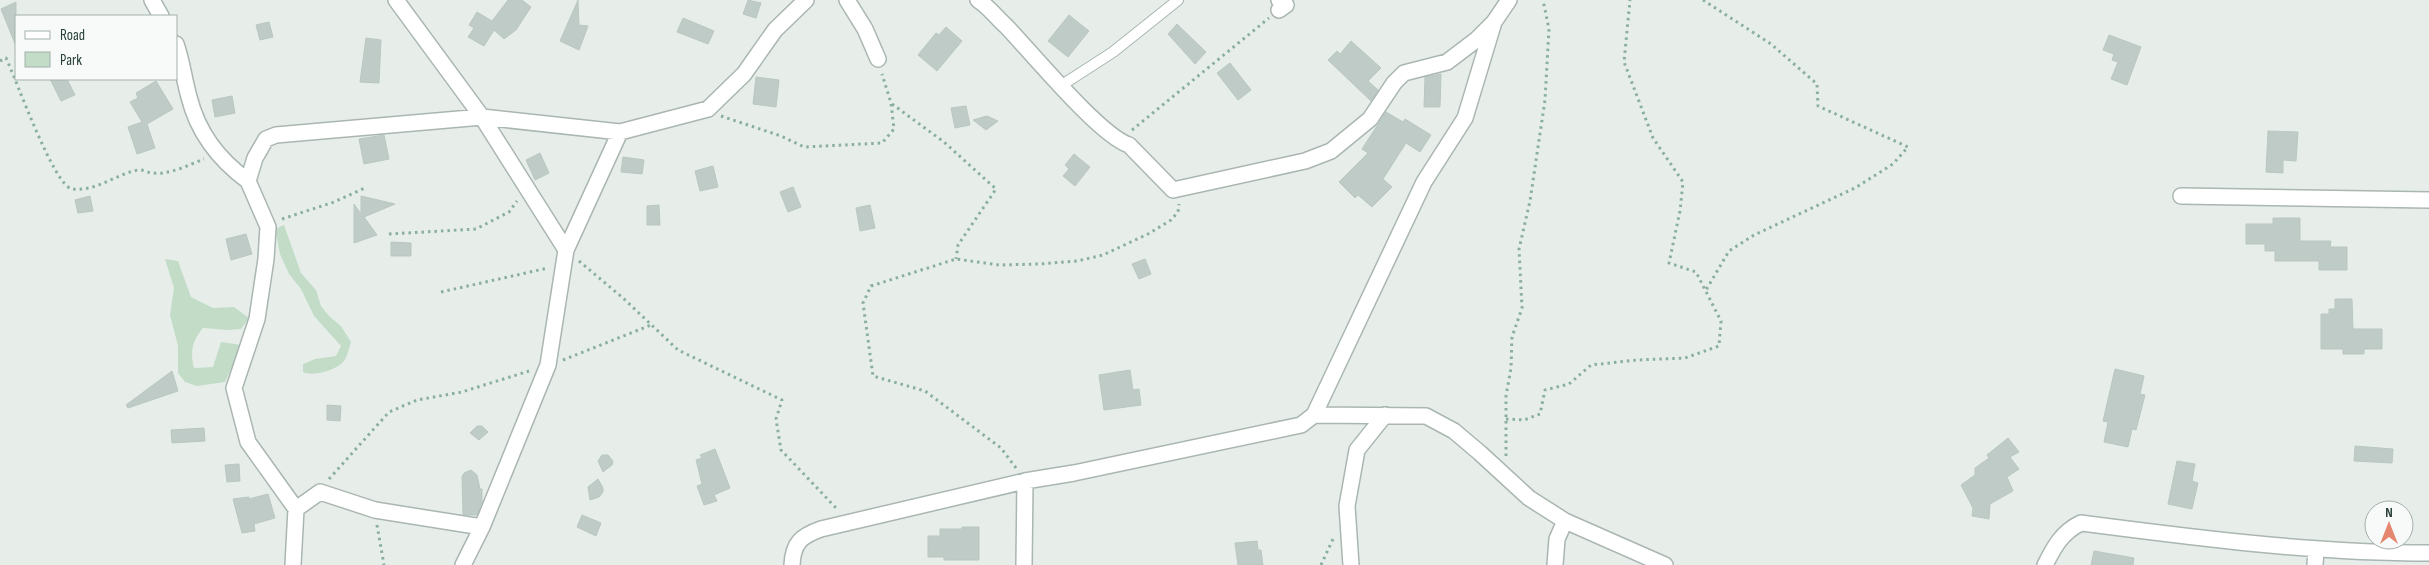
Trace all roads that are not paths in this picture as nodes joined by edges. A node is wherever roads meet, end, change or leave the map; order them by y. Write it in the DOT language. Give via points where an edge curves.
graph roads {
  1 [pos="152,0"];
  2 [pos="396,0"];
  3 [pos="806,0"];
  4 [pos="847,0"];
  5 [pos="978,0"];
  6 [pos="1178,0"];
  7 [pos="1509,0"];
  8 [pos="160,15"];
  9 [pos="1494,22"];
  10 [pos="178,51"];
  11 [pos="878,59"];
  12 [pos="1062,85"];
  13 [pos="482,117"];
  14 [pos="620,132"];
  15 [pos="248,181"];
  16 [pos="2181,196"];
  17 [pos="2429,200"];
  18 [pos="566,250"];
  19 [pos="1385,414"];
  20 [pos="1314,415"];
  21 [pos="1025,481"];
  22 [pos="296,509"];
  23 [pos="1565,521"];
  24 [pos="482,527"];
  25 [pos="2316,549"];
  26 [pos="2429,553"];
  27 [pos="293,565"];
  28 [pos="463,565"];
  29 [pos="792,565"];
  30 [pos="1024,565"];
  31 [pos="1350,565"];
  32 [pos="1555,565"];
  33 [pos="1665,565"];
  34 [pos="2044,565"];
  35 [pos="2315,565"];
  1 -- 8 [label="street"];
  2 -- 13 [label="street"];
  3 -- 14 [label="street" via="775,30 744,74 708,108"];
  4 -- 11 [label="street"];
  5 -- 12 [label="street"];
  6 -- 12 [label="lane" via="1113,52"];
  7 -- 9 [label="street"];
  9 -- 12 [label="street" via="1447,62 1404,73 1394,82 1370,119 1331,151 1305,161 1173,190 1129,145 1094,119"];
  9 -- 20 [label="street" via="1465,118 1424,182"];
  10 -- 15 [label="street" via="188,97 202,134 230,168"];
  13 -- 14 [label="street"];
  13 -- 15 [label="street" via="276,135 266,139 258,151"];
  13 -- 18 [label="street"];
  14 -- 18 [label="street"];
  15 -- 22 [label="street" via="268,227 266,259 257,319 234,388 248,442"];
  16 -- 17 [label="street"];
  18 -- 24 [label="street" via="548,365"];
  19 -- 20 [label="street"];
  19 -- 23 [label="street" via="1426,416 1454,432 1529,498"];
  19 -- 31 [label="street" via="1357,450 1347,506"];
  20 -- 21 [label="street" via="1301,425 1074,474"];
  21 -- 29 [label="street" via="805,535 793,551"];
  21 -- 30 [label="street"];
  22 -- 24 [label="street" via="320,492 375,510"];
  22 -- 27 [label="street"];
  23 -- 32 [label="street" via="1557,540"];
  23 -- 33 [label="street"];
  24 -- 28 [label="street"];
  25 -- 26 [label="street"];
  25 -- 34 [label="street" via="2248,544 2081,523 2070,528 2058,540"];
  25 -- 35 [label="street"];
}
